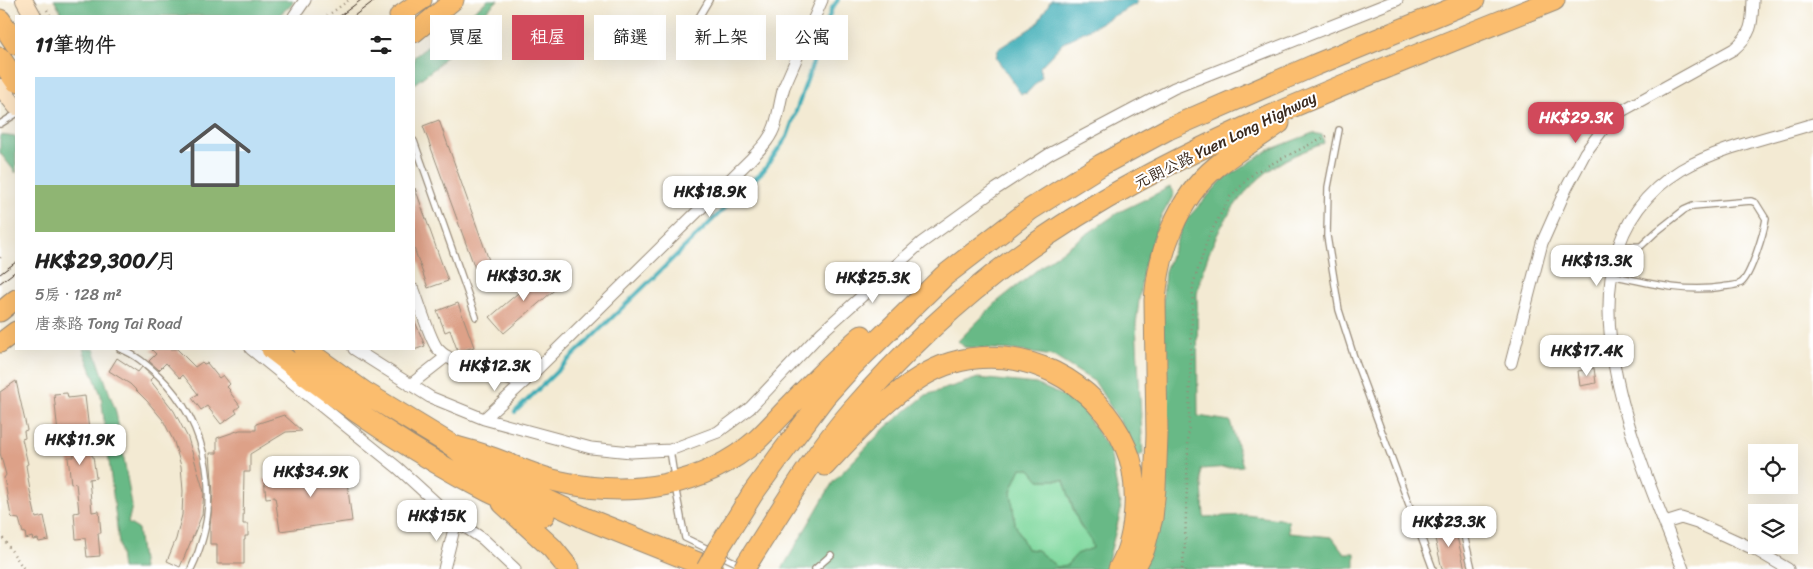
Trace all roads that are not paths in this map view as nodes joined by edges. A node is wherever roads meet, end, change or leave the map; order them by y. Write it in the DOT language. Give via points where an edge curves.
graph roads {
  1 [pos="24,0"];
  2 [pos="305,0"];
  3 [pos="422,0"];
  4 [pos="454,0"];
  5 [pos="709,0"];
  6 [pos="822,0"];
  7 [pos="1396,0"];
  8 [pos="1474,0"];
  9 [pos="1554,0"];
  10 [pos="1753,0"];
  11 [pos="32,15"];
  12 [pos="295,15"];
  13 [pos="401,15"];
  14 [pos="700,15"];
  15 [pos="0,20"];
  16 [pos="415,32"];
  17 [pos="15,42"];
  18 [pos="0,58"];
  19 [pos="15,80"];
  20 [pos="0,87"];
  21 [pos="1329,90"];
  22 [pos="15,106"];
  23 [pos="15,115"];
  24 [pos="0,124"];
  25 [pos="1813,124"];
  26 [pos="1339,130"];
  27 [pos="415,144"];
  28 [pos="1618,247"];
  29 [pos="1611,275"];
  30 [pos="944,276"];
  31 [pos="415,292"];
  32 [pos="15,300"];
  33 [pos="0,312"];
  34 [pos="476,317"];
  35 [pos="15,332"];
  36 [pos="0,343"];
  37 [pos="122,350"];
  38 [pos="252,350"];
  39 [pos="274,350"];
  40 [pos="305,350"];
  41 [pos="356,350"];
  42 [pos="447,356"];
  43 [pos="1511,363"];
  44 [pos="322,375"];
  45 [pos="523,383"];
  46 [pos="410,385"];
  47 [pos="484,419"];
  48 [pos="453,446"];
  49 [pos="670,450"];
  50 [pos="674,476"];
  51 [pos="676,491"];
  52 [pos="490,492"];
  53 [pos="782,510"];
  54 [pos="456,522"];
  55 [pos="1665,523"];
  56 [pos="1463,531"];
  57 [pos="831,554"];
  58 [pos="747,567"];
  59 [pos="192,569"];
  60 [pos="444,569"];
  61 [pos="515,569"];
  62 [pos="569,569"];
  63 [pos="673,569"];
  64 [pos="707,569"];
  65 [pos="713,569"];
  66 [pos="815,569"];
  67 [pos="1118,569"];
  68 [pos="1134,569"];
  69 [pos="1433,569"];
  70 [pos="1472,569"];
  71 [pos="1683,569"];
  72 [pos="1788,569"];
  1 -- 11 [label="main road"];
  2 -- 12 [label="street"];
  3 -- 13 [label="main road"];
  4 -- 16 [label="main road"];
  5 -- 14 [label="lane"];
  6 -- 45 [label="street" via="784,87 770,138"];
  7 -- 49 [label="street" via="1174,88 1051,153 921,243 822,332 750,408 718,432"];
  8 -- 30 [label="highway, 元朗公路 Yuen Long Highway" via="1144,141 1031,209"];
  9 -- 21 [label="highway, 元朗公路 Yuen Long Highway"];
  10 -- 43 [label="street" via="1752,25 1742,42 1620,112 1585,153 1542,243"];
  15 -- 17 [label="highway"];
  18 -- 19 [label="highway"];
  20 -- 22 [label="main road"];
  21 -- 53 [label="highway, 元朗公路 Yuen Long Highway" via="1161,168 1074,218 1021,254 966,298 876,384 806,470"];
  21 -- 68 [label="highway" via="1216,167 1191,194 1168,236 1160,262 1155,300 1157,435 1152,518"];
  23 -- 24 [label="lane"];
  25 -- 28 [label="street" via="1704,158 1680,171 1647,199 1630,222"];
  26 -- 69 [label="lane" via="1328,187 1327,236 1339,310"];
  27 -- 34 [label="lane"];
  28 -- 29 [label="street"];
  28 -- 29 [label="lane" via="1641,246 1684,210 1702,204 1751,201 1756,203 1766,219 1747,277 1737,284 1705,290 1678,289"];
  29 -- 55 [label="street" via="1610,327 1617,377 1634,442"];
  30 -- 48 [label="highway" via="872,328 756,440 714,468 685,480 646,488 585,487 559,482"];
  30 -- 64 [label="highway, 元朗公路 Yuen Long Highway, bridge" via="853,364 825,396 735,520"];
  31 -- 42 [label="street" via="437,347"];
  32 -- 33 [label="main road"];
  35 -- 36 [label="main road"];
  37 -- 59 [label="lane" via="147,365 168,385 198,433 210,490 202,546"];
  38 -- 54 [label="street" via="398,468"];
  39 -- 44 [label="highway"];
  40 -- 44 [label="highway"];
  41 -- 46 [label="street"];
  42 -- 45 [label="street" via="467,367"];
  42 -- 46 [label="street"];
  44 -- 48 [label="highway" via="364,392"];
  44 -- 52 [label="highway" via="413,447"];
  45 -- 47 [label="street"];
  46 -- 47 [label="street" via="430,397"];
  47 -- 49 [label="street" via="592,448 631,452"];
  48 -- 65 [label="highway" via="484,471 530,493"];
  49 -- 50 [label="lane"];
  51 -- 58 [label="lane" via="685,538"];
  52 -- 62 [label="highway" via="552,548"];
  52 -- 63 [label="highway"];
  53 -- 58 [label="highway, 元朗公路 Yuen Long Highway"];
  53 -- 67 [label="highway" via="863,424 893,397 931,371 976,358 1025,360 1059,374 1080,388 1109,418 1126,447 1134,476 1135,513 1130,543"];
  54 -- 60 [label="street"];
  54 -- 61 [label="street" via="483,539"];
  55 -- 71 [label="street"];
  55 -- 72 [label="street" via="1681,518 1697,523 1754,549"];
  56 -- 70 [label="lane"];
  57 -- 66 [label="lane"];
}
